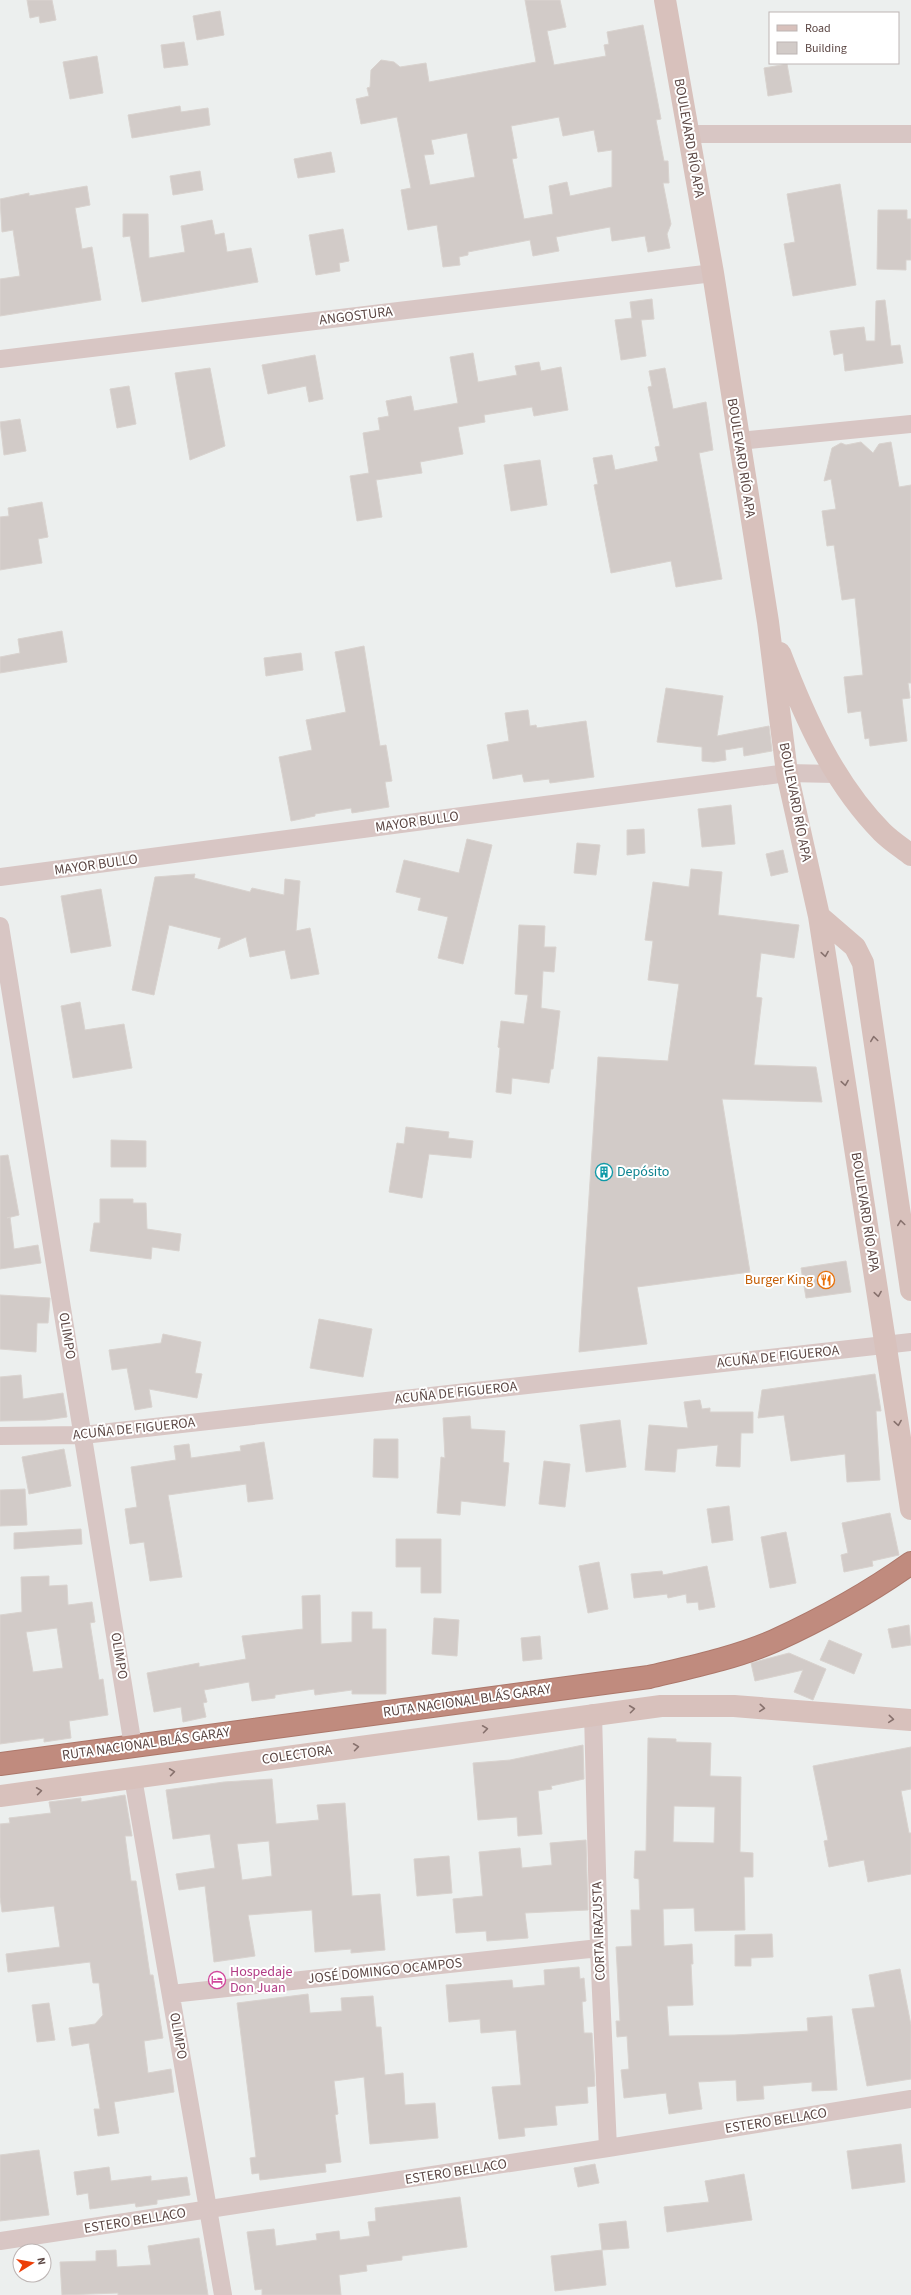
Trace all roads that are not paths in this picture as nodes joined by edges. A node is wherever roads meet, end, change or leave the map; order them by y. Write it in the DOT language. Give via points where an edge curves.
graph roads {
  1 [pos="665,0"];
  2 [pos="688,134"];
  3 [pos="911,134"];
  4 [pos="713,273"];
  5 [pos="0,359"];
  6 [pos="911,424"];
  7 [pos="739,441"];
  8 [pos="768,622"];
  9 [pos="786,773"];
  10 [pos="835,774"];
  11 [pos="911,855"];
  12 [pos="0,877"];
  13 [pos="819,916"];
  14 [pos="0,926"];
  15 [pos="911,1290"];
  16 [pos="911,1342"];
  17 [pos="885,1345"];
  18 [pos="83,1435"];
  19 [pos="0,1436"];
  20 [pos="911,1509"];
  21 [pos="911,1563"];
  22 [pos="593,1714"];
  23 [pos="911,1720"];
  24 [pos="133,1746"];
  25 [pos="0,1764"];
  26 [pos="133,1778"];
  27 [pos="0,1796"];
  28 [pos="599,1948"];
  29 [pos="171,1994"];
  30 [pos="911,2099"];
  31 [pos="608,2148"];
  32 [pos="209,2210"];
  33 [pos="0,2242"];
  34 [pos="223,2295"];
  1 -- 2 [label="main road, BOULEVARD RÍO APA"];
  2 -- 3 [label="street"];
  2 -- 4 [label="main road, BOULEVARD RÍO APA"];
  4 -- 5 [label="street, ANGOSTURA"];
  4 -- 7 [label="main road, BOULEVARD RÍO APA"];
  6 -- 7 [label="street"];
  7 -- 8 [label="main road, BOULEVARD RÍO APA"];
  8 -- 9 [label="main road, BOULEVARD RÍO APA"];
  8 -- 10 [label="main road" via="800,705"];
  9 -- 10 [label="street, MAYOR BULLO"];
  9 -- 12 [label="street, MAYOR BULLO"];
  9 -- 13 [label="main road, BOULEVARD RÍO APA"];
  10 -- 11 [label="main road" via="883,833"];
  15 -- 13 [label="main road, one-way" via="863,963 855,948"];
  13 -- 17 [label="main road, BOULEVARD RÍO APA, one-way"];
  14 -- 18 [label="street, OLIMPO"];
  16 -- 17 [label="street, ACUÑA DE FIGUEROA"];
  17 -- 18 [label="street, ACUÑA DE FIGUEROA"];
  17 -- 20 [label="main road, BOULEVARD RÍO APA, one-way"];
  18 -- 19 [label="street, ACUÑA DE FIGUEROA"];
  18 -- 24 [label="street, OLIMPO"];
  21 -- 24 [label="highway, RUTA NACIONAL BLÁS GARAY" via="878,1586 774,1641 712,1662 649,1677"];
  22 -- 23 [label="main road, COLECTORA, one-way" via="661,1706 734,1706"];
  26 -- 22 [label="main road, COLECTORA, one-way"];
  22 -- 28 [label="street, CORTA IRAZUSTA"];
  24 -- 25 [label="highway, RUTA NACIONAL BLÁS GARAY"];
  27 -- 26 [label="main road, COLECTORA, one-way"];
  26 -- 29 [label="street, OLIMPO"];
  28 -- 29 [label="street, JOSÉ DOMINGO OCAMPOS"];
  28 -- 31 [label="street, CORTA IRAZUSTA"];
  29 -- 32 [label="street, OLIMPO"];
  30 -- 31 [label="street, ESTERO BELLACO"];
  31 -- 32 [label="street, ESTERO BELLACO"];
  32 -- 33 [label="street, ESTERO BELLACO"];
  32 -- 34 [label="street, OLIMPO"];
}
